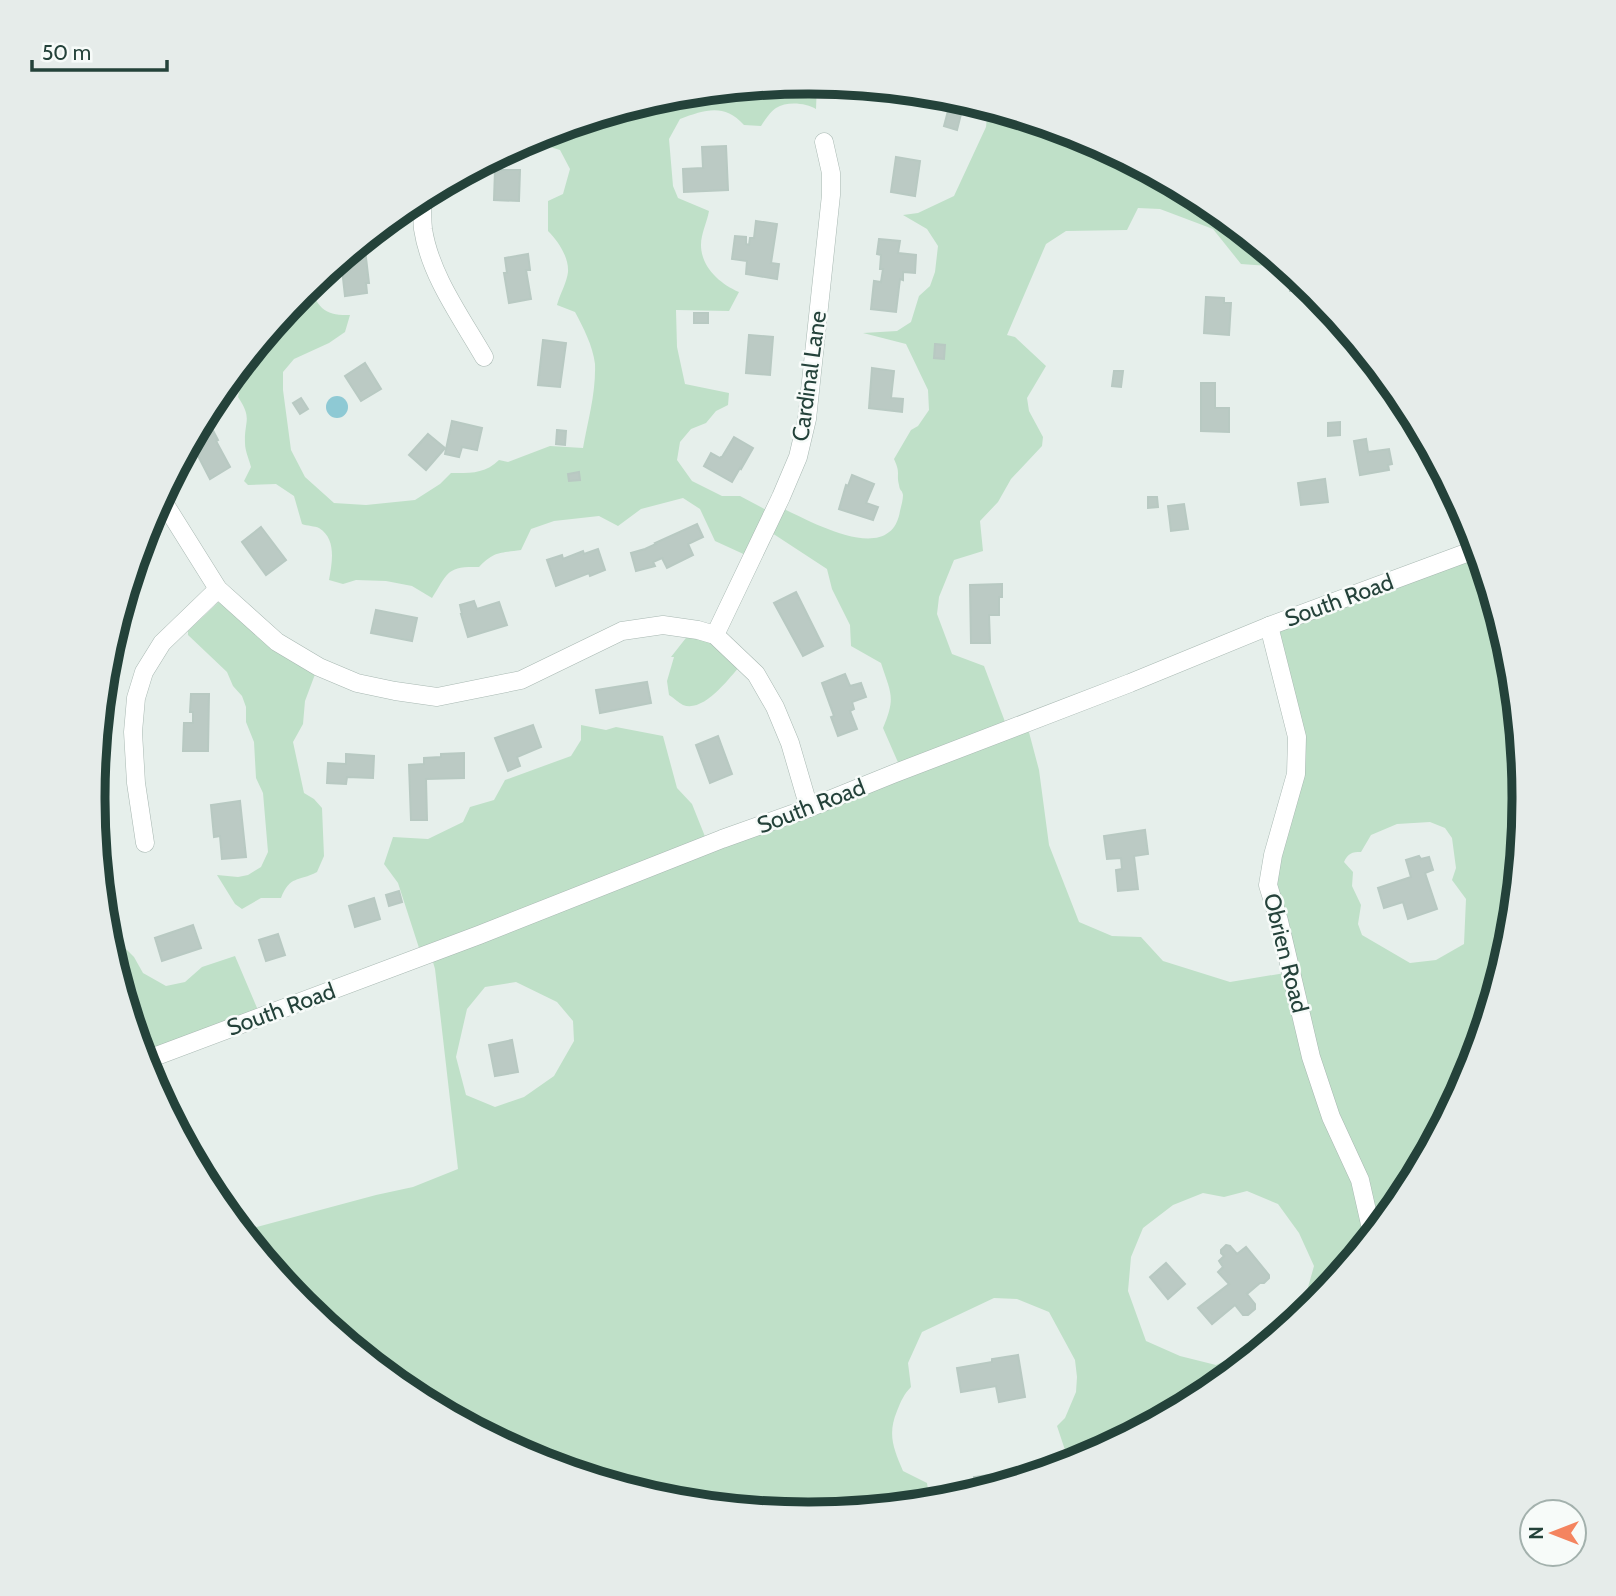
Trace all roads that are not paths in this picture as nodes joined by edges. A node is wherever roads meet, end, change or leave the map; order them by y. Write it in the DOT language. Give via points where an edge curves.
graph roads {
  1 [pos="824,142"];
  2 [pos="422,210"];
  3 [pos="484,357"];
  4 [pos="167,509"];
  5 [pos="1467,553"];
  6 [pos="218,589"];
  7 [pos="1269,626"];
  8 [pos="715,635"];
  9 [pos="809,808"];
  10 [pos="145,843"];
  11 [pos="154,1057"];
  12 [pos="1369,1221"];
  1 -- 8 [label="street, Cardinal Lane" via="831,195 807,419 782,497"];
  2 -- 3 [label="street" via="423,230 434,266"];
  4 -- 6 [label="street"];
  5 -- 7 [label="street, South Road"];
  6 -- 8 [label="street" via="277,642 319,667 357,683 437,697 521,680 622,631 663,625"];
  6 -- 10 [label="street" via="162,643 135,698 132,732"];
  7 -- 9 [label="street, South Road"];
  7 -- 12 [label="street, Obrien Road" via="1297,737 1296,774 1268,885 1311,1057 1360,1180"];
  8 -- 9 [label="street" via="756,674 775,707"];
  9 -- 11 [label="street, South Road"];
}
